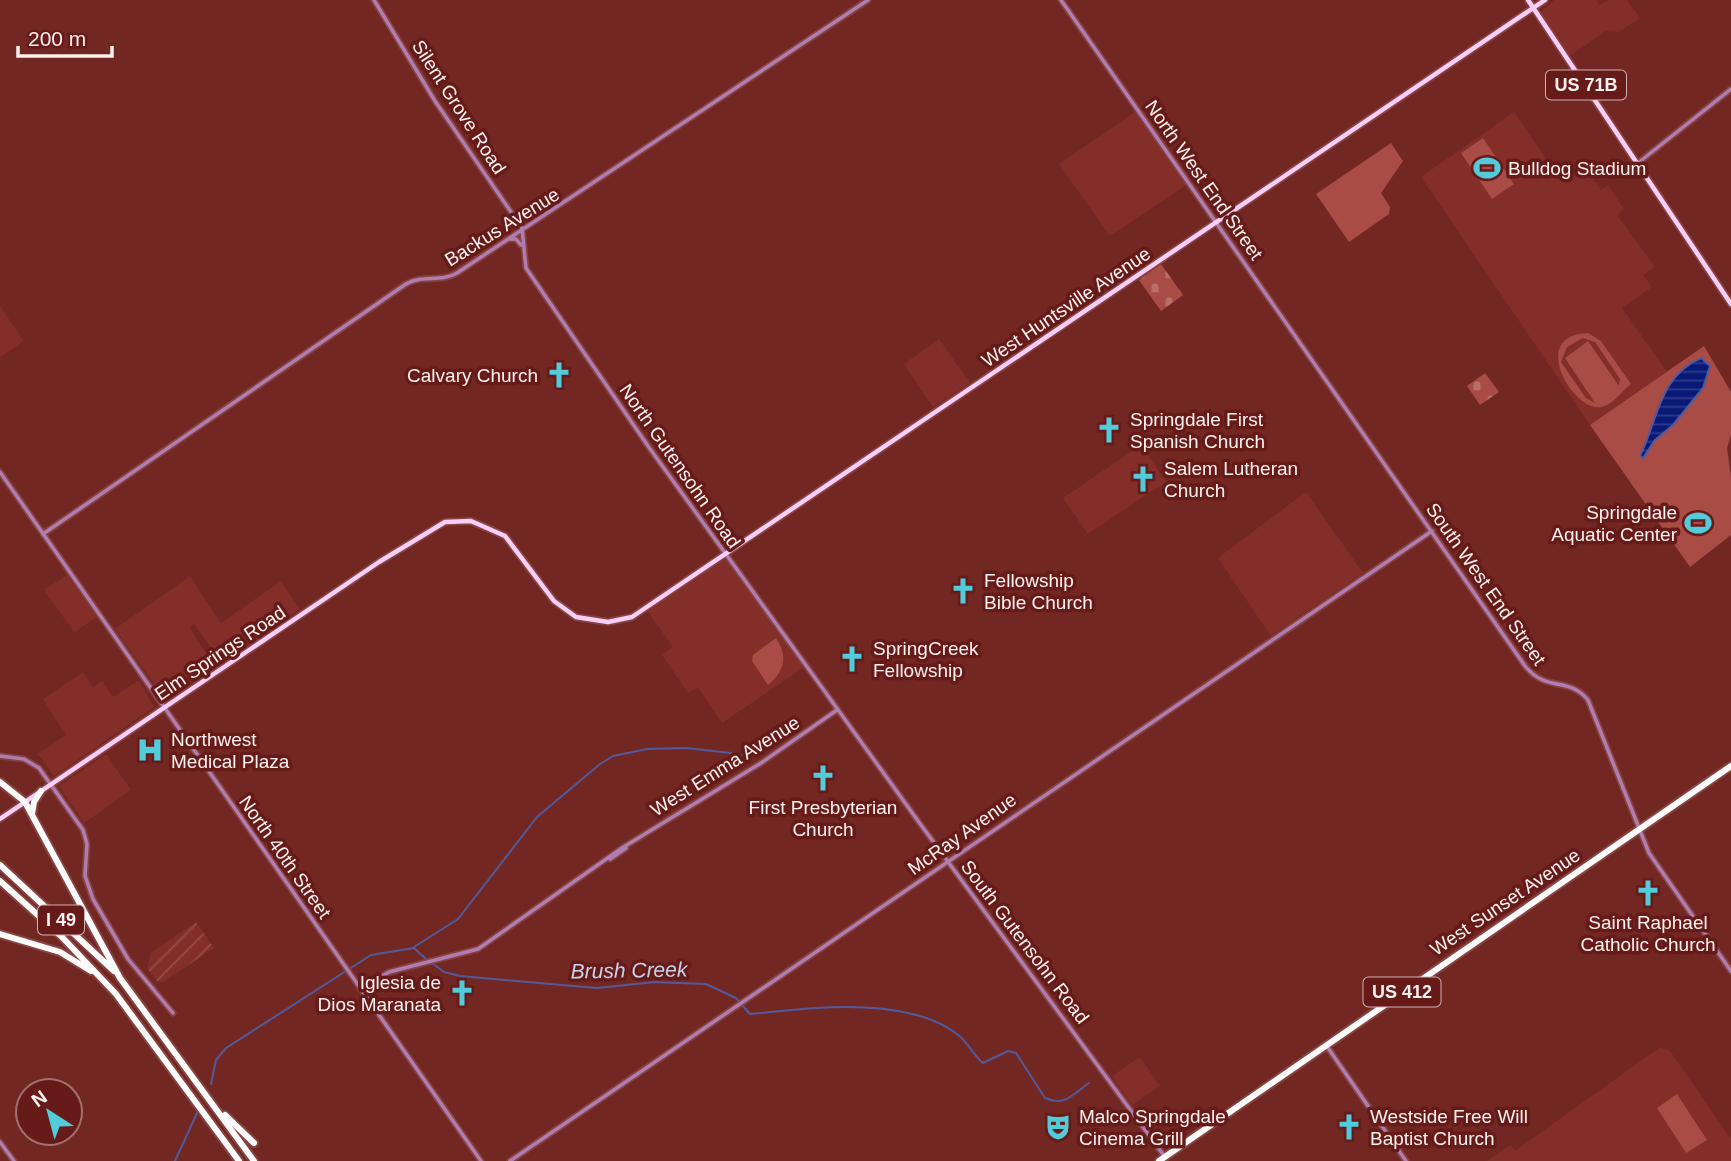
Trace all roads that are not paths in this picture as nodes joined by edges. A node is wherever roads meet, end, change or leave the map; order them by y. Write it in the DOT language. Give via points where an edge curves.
graph roads {
  1 [pos="374,0"];
  2 [pos="868,0"];
  3 [pos="1061,0"];
  4 [pos="1528,0"];
  5 [pos="1545,0"];
  6 [pos="1533,8"];
  7 [pos="1731,89"];
  8 [pos="1638,163"];
  9 [pos="1216,222"];
  10 [pos="522,228"];
  11 [pos="501,243"];
  12 [pos="522,251"];
  13 [pos="1731,304"];
  14 [pos="1324,377"];
  15 [pos="0,472"];
  16 [pos="460,520"];
  17 [pos="1432,531"];
  18 [pos="43,534"];
  19 [pos="725,555"];
  20 [pos="165,708"];
  21 [pos="837,710"];
  22 [pos="0,756"];
  23 [pos="1731,766"];
  24 [pos="0,782"];
  25 [pos="52,784"];
  26 [pos="41,791"];
  27 [pos="25,802"];
  28 [pos="32,816"];
  29 [pos="0,819"];
  30 [pos="1639,829"];
  31 [pos="947,861"];
  32 [pos="0,865"];
  33 [pos="0,881"];
  34 [pos="0,934"];
  35 [pos="1731,971"];
  36 [pos="120,978"];
  37 [pos="103,979"];
  38 [pos="360,989"];
  39 [pos="173,1013"];
  40 [pos="1326,1045"];
  41 [pos="215,1106"];
  42 [pos="0,1142"];
  43 [pos="254,1143"];
  44 [pos="1162,1159"];
  45 [pos="14,1161"];
  46 [pos="239,1161"];
  47 [pos="254,1161"];
  48 [pos="481,1161"];
  49 [pos="510,1161"];
  50 [pos="1406,1161"];
  1 -- 10 [label="street, Silent Grove Road" via="435,101"];
  2 -- 10 [label="street, Backus Avenue" via="560,208"];
  3 -- 9 [label="street, North West End Street"];
  4 -- 6 [label="main road, US 71B"];
  5 -- 6 [label="main road, West Huntsville Avenue"];
  6 -- 8 [label="main road, US 71B"];
  6 -- 9 [label="main road, West Huntsville Avenue"];
  7 -- 8 [label="street"];
  8 -- 13 [label="main road, US 71B"];
  9 -- 14 [label="street, North West End Street"];
  9 -- 19 [label="main road, West Huntsville Avenue"];
  10 -- 11 [label="street, Backus Avenue"];
  10 -- 12 [label="street, North Gutensohn Road"];
  11 -- 12 [label="street" via="516,239"];
  11 -- 18 [label="street, Backus Avenue" via="451,277 418,278 406,284"];
  12 -- 19 [label="street, North Gutensohn Road" via="533,279"];
  14 -- 17 [label="street, South West End Street"];
  15 -- 18 [label="street, North 40th Street"];
  16 -- 19 [label="main road, West Huntsville Avenue" via="505,536 554,601 576,617 597,622 632,617"];
  16 -- 20 [label="main road, Elm Springs Road" via="425,532"];
  17 -- 30 [label="street, South West End Street" via="1533,675 1574,688 1588,700"];
  17 -- 31 [label="street, McRay Avenue"];
  18 -- 20 [label="street, North 40th Street"];
  19 -- 21 [label="street, North Gutensohn Road"];
  20 -- 25 [label="main road, Elm Springs Road"];
  20 -- 38 [label="street, North 40th Street"];
  21 -- 31 [label="street, South Gutensohn Road"];
  21 -- 38 [label="street, West Emma Avenue" via="478,949 382,974"];
  22 -- 25 [label="street" via="31,762"];
  23 -- 30 [label="highway, West Sunset Avenue / US 412"];
  24 -- 27 [label="highway"];
  25 -- 26 [label="main road, Elm Springs Road"];
  25 -- 39 [label="street" via="83,830 85,876 93,900 128,960"];
  26 -- 27 [label="main road, Elm Springs Road"];
  26 -- 28 [label="highway"];
  27 -- 28 [label="highway"];
  27 -- 29 [label="main road, Elm Springs Road"];
  28 -- 36 [label="highway"];
  30 -- 35 [label="street, South West End Street" via="1654,862"];
  30 -- 40 [label="highway, West Sunset Avenue / US 412"];
  31 -- 44 [label="street, South Gutensohn Road"];
  31 -- 49 [label="street, McRay Avenue"];
  32 -- 36 [label="highway, I 49"];
  33 -- 37 [label="highway, I 49"];
  34 -- 37 [label="highway" via="60,952"];
  36 -- 41 [label="highway, I 49"];
  37 -- 46 [label="highway, I 49" via="143,1026"];
  38 -- 48 [label="street, North 40th Street"];
  40 -- 44 [label="highway, West Sunset Avenue / US 412"];
  40 -- 50 [label="street"];
  41 -- 43 [label="highway"];
  41 -- 47 [label="highway, I 49"];
  42 -- 45 [label="street"];
}
